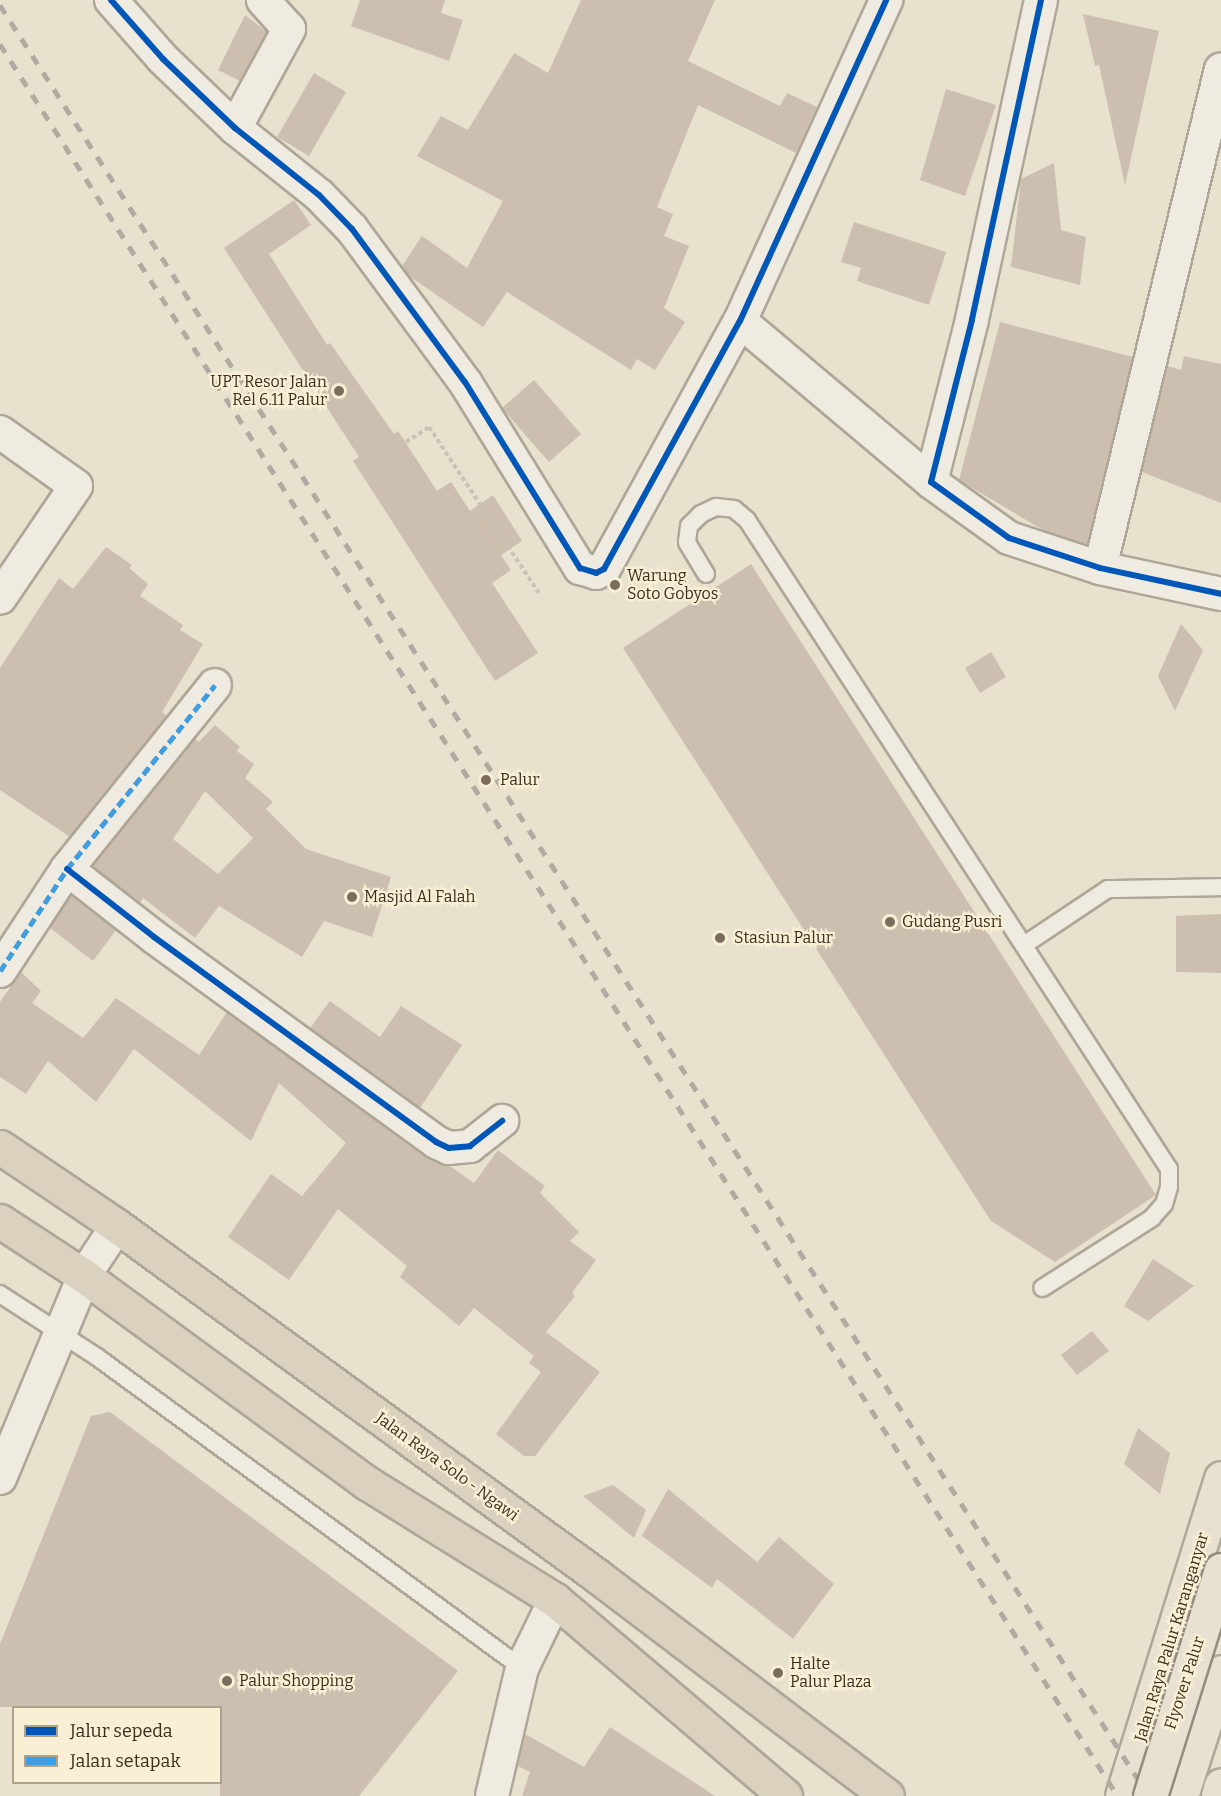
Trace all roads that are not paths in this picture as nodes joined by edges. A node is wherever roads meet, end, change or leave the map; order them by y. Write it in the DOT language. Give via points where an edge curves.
graph roads {
  1 [pos="111,0"];
  2 [pos="263,0"];
  3 [pos="886,0"];
  4 [pos="1041,0"];
  5 [pos="1221,69"];
  6 [pos="235,128"];
  7 [pos="740,321"];
  8 [pos="0,432"];
  9 [pos="931,482"];
  10 [pos="1100,568"];
  11 [pos="706,574"];
  12 [pos="1221,594"];
  13 [pos="0,598"];
  14 [pos="215,685"];
  15 [pos="67,869"];
  16 [pos="1221,887"];
  17 [pos="1024,945"];
  18 [pos="0,971"];
  19 [pos="502,1121"];
  20 [pos="0,1147"];
  21 [pos="0,1221"];
  22 [pos="117,1226"];
  23 [pos="84,1275"];
  24 [pos="1042,1288"];
  25 [pos="0,1294"];
  26 [pos="59,1331"];
  27 [pos="0,1478"];
  28 [pos="1221,1478"];
  29 [pos="1201,1542"];
  30 [pos="1221,1571"];
  31 [pos="555,1600"];
  32 [pos="522,1668"];
  33 [pos="1221,1672"];
  34 [pos="1221,1785"];
  35 [pos="492,1796"];
  36 [pos="786,1796"];
  37 [pos="887,1796"];
  38 [pos="1122,1796"];
  39 [pos="1150,1796"];
  40 [pos="1181,1796"];
  41 [pos="1218,1796"];
  1 -- 6 [label="street" via="163,59"];
  2 -- 6 [label="street" via="289,29"];
  3 -- 7 [label="street"];
  4 -- 9 [label="street" via="972,320"];
  5 -- 10 [label="street"];
  6 -- 7 [label="street" via="319,195 352,229 465,382 580,568 588,573 604,569"];
  7 -- 9 [label="street"];
  8 -- 13 [label="street" via="76,486"];
  9 -- 10 [label="street" via="1009,538"];
  10 -- 12 [label="street"];
  11 -- 17 [label="lane" via="687,542 689,526 716,507 734,509 747,519"];
  14 -- 15 [label="street"];
  15 -- 18 [label="street"];
  15 -- 19 [label="street" via="154,938 436,1142 449,1148 470,1146"];
  16 -- 17 [label="lane" via="1108,889"];
  17 -- 24 [label="lane" via="1169,1169 1164,1203 1152,1218"];
  20 -- 22 [label="highway, Jalan Raya Solo - Ngawi"];
  21 -- 23 [label="highway"];
  22 -- 23 [label="street"];
  22 -- 37 [label="highway, Jalan Raya Solo - Ngawi" via="596,1575"];
  23 -- 26 [label="street"];
  23 -- 31 [label="highway" via="367,1483"];
  25 -- 26 [label="lane"];
  26 -- 27 [label="street"];
  26 -- 32 [label="lane"];
  28 -- 29 [label="main road, Jalan Raya Palur Karanganyar"];
  29 -- 30 [label="main road"];
  29 -- 38 [label="main road, Jalan Raya Palur Karanganyar"];
  30 -- 39 [label="main road, Flyover Palur, bridge"];
  31 -- 32 [label="street"];
  31 -- 36 [label="highway"];
  32 -- 35 [label="street"];
  33 -- 40 [label="main road, Flyover Palur"];
  34 -- 41 [label="main road"];
}
